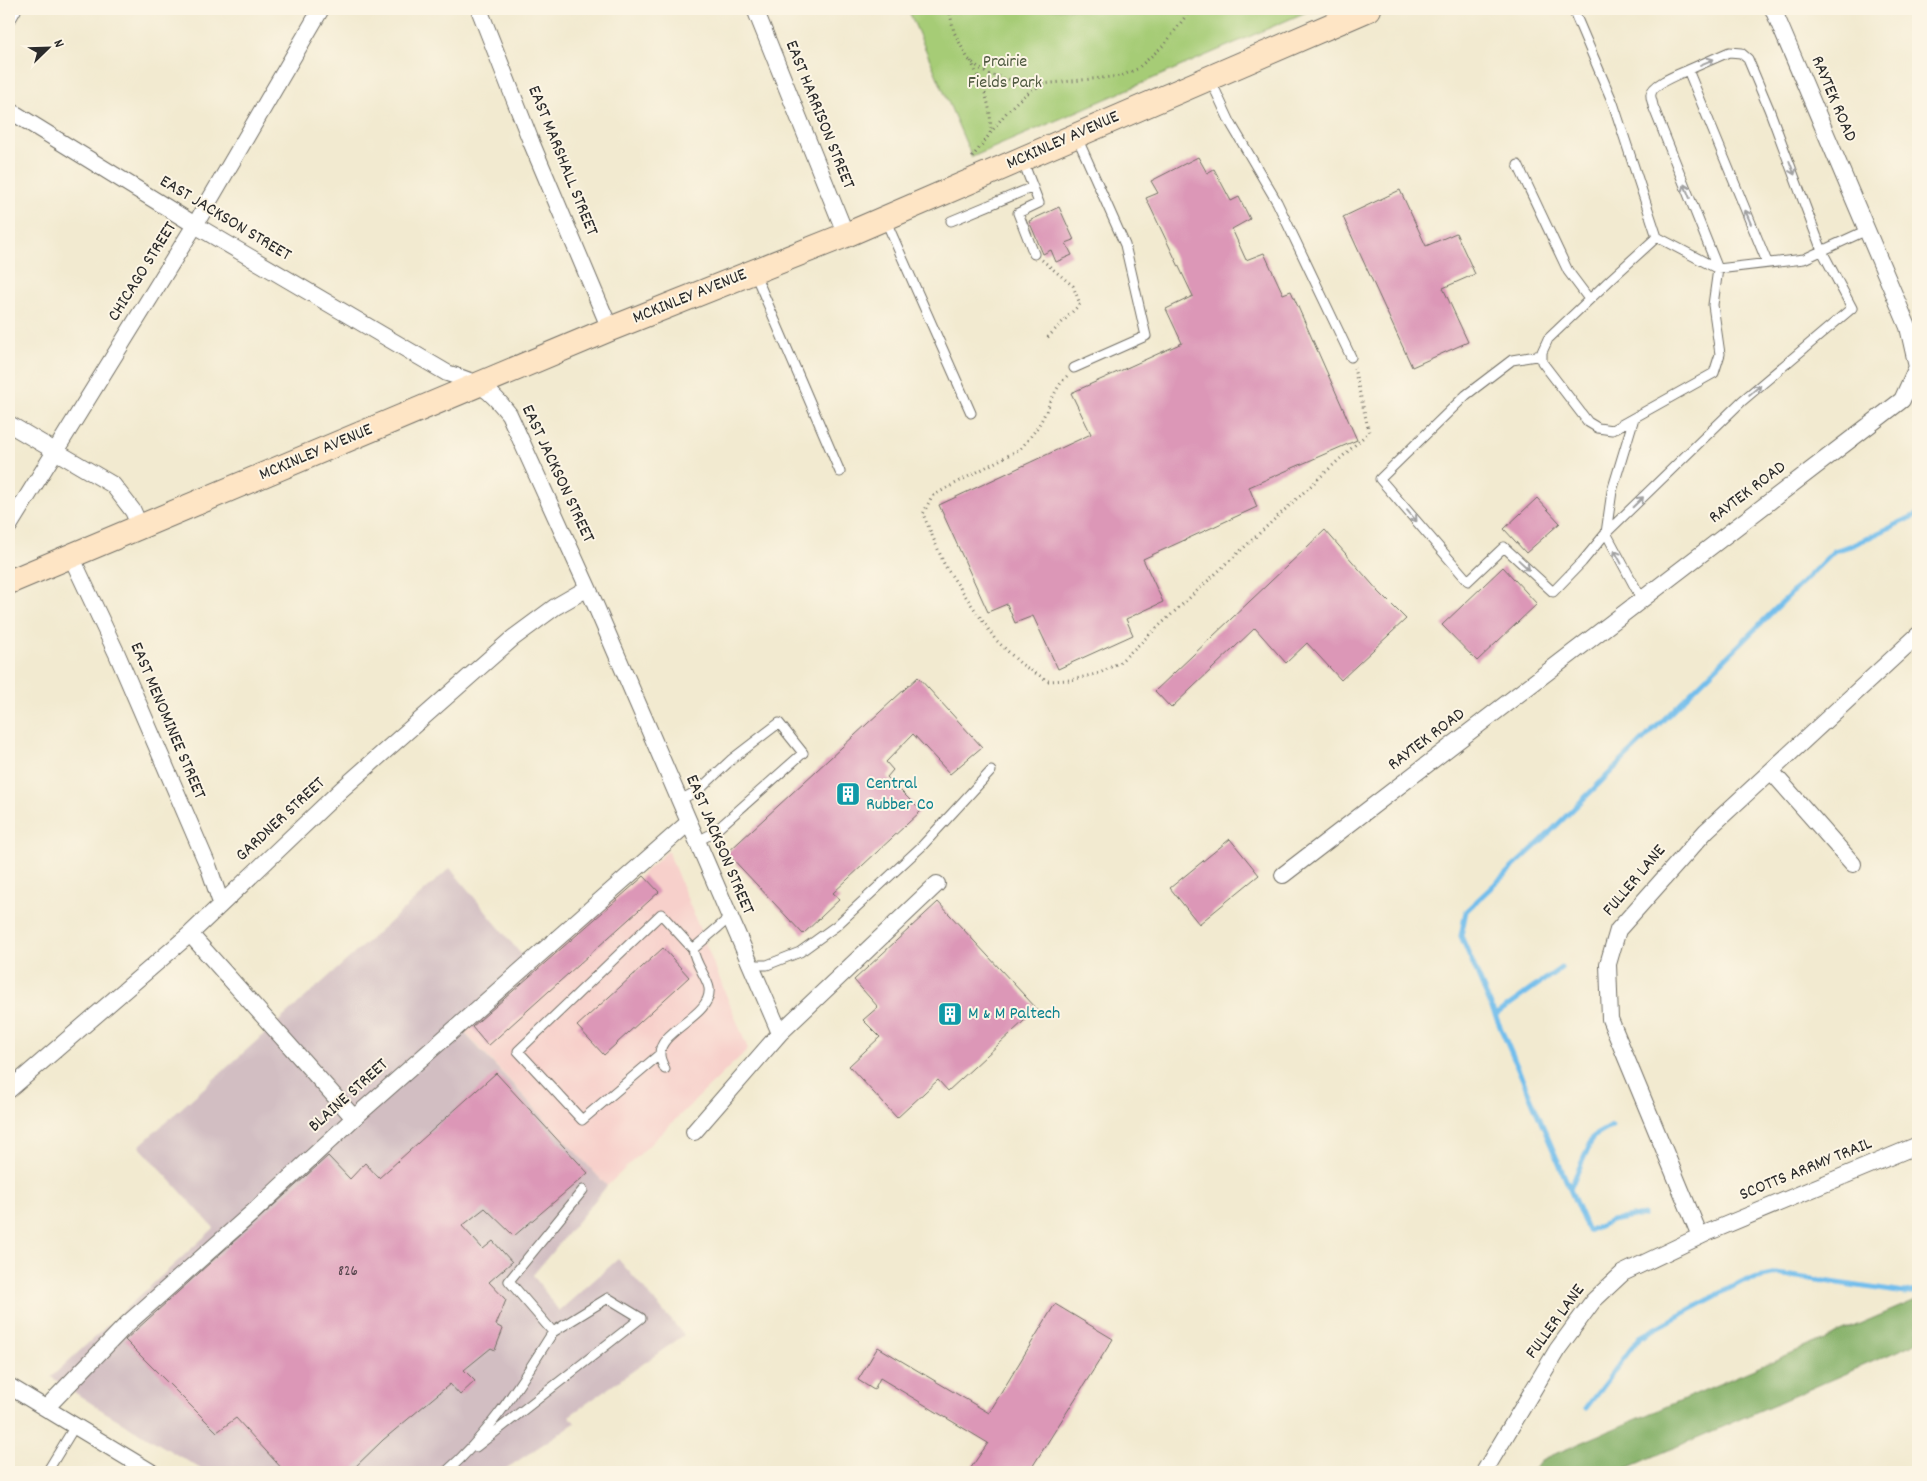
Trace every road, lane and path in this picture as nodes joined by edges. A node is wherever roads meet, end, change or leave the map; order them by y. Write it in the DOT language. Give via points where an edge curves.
graph roads {
  1 [pos="13,9"];
  2 [pos="321,9"];
  3 [pos="479,9"];
  4 [pos="755,9"];
  5 [pos="950,9"];
  6 [pos="1192,9"];
  7 [pos="1369,9"];
  8 [pos="1573,9"];
  9 [pos="1773,9"];
  10 [pos="9,16"];
  11 [pos="970,61"];
  12 [pos="1688,70"];
  13 [pos="1210,78"];
  14 [pos="1042,84"];
  15 [pos="9,110"];
  16 [pos="1076,135"];
  17 [pos="990,136"];
  18 [pos="972,157"];
  19 [pos="1022,159"];
  20 [pos="1518,165"];
  21 [pos="1033,187"];
  22 [pos="885,218"];
  23 [pos="951,221"];
  24 [pos="195,226"];
  25 [pos="1867,230"];
  26 [pos="846,235"];
  27 [pos="1658,237"];
  28 [pos="1822,251"];
  29 [pos="1034,254"];
  30 [pos="1767,262"];
  31 [pos="1718,269"];
  32 [pos="754,271"];
  33 [pos="1589,299"];
  34 [pos="610,329"];
  35 [pos="1047,338"];
  36 [pos="1542,355"];
  37 [pos="1351,357"];
  38 [pos="1074,368"];
  39 [pos="480,384"];
  40 [pos="971,413"];
  41 [pos="1634,418"];
  42 [pos="9,424"];
  43 [pos="55,451"];
  44 [pos="840,472"];
  45 [pos="9,526"];
  46 [pos="140,527"];
  47 [pos="1606,533"];
  48 [pos="71,556"];
  49 [pos="9,582"];
  50 [pos="588,588"];
  51 [pos="1642,600"];
  52 [pos="1918,635"];
  53 [pos="991,771"];
  54 [pos="1771,771"];
  55 [pos="678,801"];
  56 [pos="688,823"];
  57 [pos="696,842"];
  58 [pos="1853,864"];
  59 [pos="1283,875"];
  60 [pos="937,884"];
  61 [pos="221,903"];
  62 [pos="729,918"];
  63 [pos="190,934"];
  64 [pos="693,948"];
  65 [pos="749,965"];
  66 [pos="780,1034"];
  67 [pos="660,1054"];
  68 [pos="665,1069"];
  69 [pos="10,1087"];
  70 [pos="354,1118"];
  71 [pos="694,1132"];
  72 [pos="1918,1145"];
  73 [pos="583,1190"];
  74 [pos="1705,1234"];
  75 [pos="553,1332"];
  76 [pos="9,1386"];
  77 [pos="46,1408"];
  78 [pos="75,1426"];
  79 [pos="462,1458"];
  80 [pos="47,1472"];
  81 [pos="151,1472"];
  82 [pos="446,1472"];
  83 [pos="1484,1472"];
  1 -- 10 [label="street"];
  2 -- 24 [label="street, CHICAGO STREET"];
  3 -- 34 [label="street, EAST MARSHALL STREET"];
  4 -- 26 [label="street, EAST HARRISON STREET"];
  5 -- 11 [label="path" via="954,32"];
  6 -- 14 [label="path" via="1165,44 1137,69 1121,76"];
  7 -- 13 [label="street, MCKINLEY AVENUE"];
  8 -- 27 [label="lane" via="1612,104"];
  9 -- 25 [label="street, RAYTEK ROAD"];
  11 -- 14 [label="path" via="987,74"];
  11 -- 17 [label="path" via="989,103 992,118"];
  12 -- 28 [label="lane, one-way" via="1730,52 1741,53 1748,59 1770,109"];
  30 -- 12 [label="lane, one-way"];
  31 -- 12 [label="lane, one-way" via="1651,94 1660,83"];
  13 -- 16 [label="street, MCKINLEY AVENUE"];
  13 -- 37 [label="lane" via="1230,122 1277,202"];
  14 -- 17 [label="path" via="1027,92 1001,117"];
  15 -- 24 [label="street, EAST JACKSON STREET"];
  16 -- 19 [label="street, MCKINLEY AVENUE"];
  16 -- 38 [label="lane" via="1125,245 1146,336"];
  17 -- 18 [label="path"];
  19 -- 21 [label="lane"];
  19 -- 22 [label="street, MCKINLEY AVENUE"];
  20 -- 33 [label="lane" via="1568,271"];
  21 -- 23 [label="lane"];
  21 -- 29 [label="lane" via="1040,203 1018,214"];
  22 -- 26 [label="street, MCKINLEY AVENUE"];
  22 -- 40 [label="lane"];
  24 -- 39 [label="street, EAST JACKSON STREET" via="448,372"];
  24 -- 43 [label="street, CHICAGO STREET"];
  25 -- 28 [label="lane"];
  25 -- 51 [label="street, RAYTEK ROAD" via="1908,327 1917,368 1902,400"];
  26 -- 32 [label="street, MCKINLEY AVENUE"];
  27 -- 31 [label="lane"];
  27 -- 33 [label="lane"];
  28 -- 30 [label="lane" via="1804,259"];
  47 -- 28 [label="lane, one-way" via="1742,401 1852,308"];
  29 -- 35 [label="path" via="1073,286 1080,304"];
  30 -- 31 [label="lane"];
  31 -- 41 [label="lane" via="1713,305 1720,354 1714,373"];
  32 -- 34 [label="street, MCKINLEY AVENUE"];
  32 -- 44 [label="lane"];
  33 -- 36 [label="lane" via="1548,339"];
  34 -- 39 [label="street, MCKINLEY AVENUE"];
  36 -- 41 [label="lane" via="1542,362 1588,422 1598,428 1612,430"];
  36 -- 47 [label="lane, one-way" via="1512,360 1466,395 1380,479 1468,581 1504,547 1553,592"];
  37 -- 38 [label="path" via="1370,432 1120,662 1071,680 1048,680 1021,664 995,639 944,566 923,514 932,496 1020,449 1044,415 1058,386"];
  39 -- 46 [label="street, MCKINLEY AVENUE"];
  39 -- 50 [label="street, EAST JACKSON STREET" via="509,414"];
  41 -- 47 [label="lane" via="1612,491"];
  42 -- 43 [label="street"];
  43 -- 45 [label="street, CHICAGO STREET"];
  43 -- 46 [label="street" via="113,485 133,511"];
  46 -- 48 [label="street, MCKINLEY AVENUE"];
  51 -- 47 [label="lane, one-way"];
  48 -- 49 [label="street, MCKINLEY AVENUE"];
  48 -- 61 [label="street, EAST MENOMINEE STREET" via="117,654"];
  50 -- 55 [label="street, EAST JACKSON STREET"];
  50 -- 61 [label="street, GARDNER STREET" via="555,606 513,638 342,789"];
  51 -- 59 [label="street, RAYTEK ROAD"];
  52 -- 54 [label="street, FULLER LANE"];
  53 -- 65 [label="lane" via="922,846 836,926 800,952 767,965"];
  54 -- 58 [label="street"];
  54 -- 74 [label="street, FULLER LANE" via="1706,831 1618,930 1608,964 1610,1019"];
  55 -- 56 [label="street, EAST JACKSON STREET"];
  55 -- 57 [label="lane" via="699,790 732,759 779,723 803,753 713,833"];
  56 -- 57 [label="street, EAST JACKSON STREET"];
  56 -- 70 [label="street, BLAINE STREET"];
  57 -- 62 [label="street, EAST JACKSON STREET"];
  60 -- 66 [label="street"];
  61 -- 63 [label="street, GARDNER STREET"];
  62 -- 64 [label="lane"];
  62 -- 65 [label="street, EAST JACKSON STREET"];
  63 -- 69 [label="street, GARDNER STREET"];
  63 -- 70 [label="street"];
  64 -- 67 [label="lane" via="709,988 706,1003 663,1043"];
  64 -- 67 [label="lane" via="661,914 518,1051 582,1120"];
  65 -- 66 [label="street, EAST JACKSON STREET"];
  66 -- 71 [label="street"];
  67 -- 68 [label="lane"];
  70 -- 77 [label="street, BLAINE STREET" via="127,1324"];
  72 -- 74 [label="street, SCOTTS ARRMY TRAIL"];
  73 -- 75 [label="lane" via="509,1281"];
  74 -- 83 [label="street, FULLER LANE" via="1623,1273 1593,1302 1557,1350"];
  75 -- 79 [label="lane" via="504,1408"];
  75 -- 79 [label="lane" via="608,1298 641,1318"];
  76 -- 77 [label="street"];
  77 -- 78 [label="street"];
  78 -- 80 [label="lane"];
  78 -- 81 [label="street"];
  79 -- 82 [label="lane"];
}
